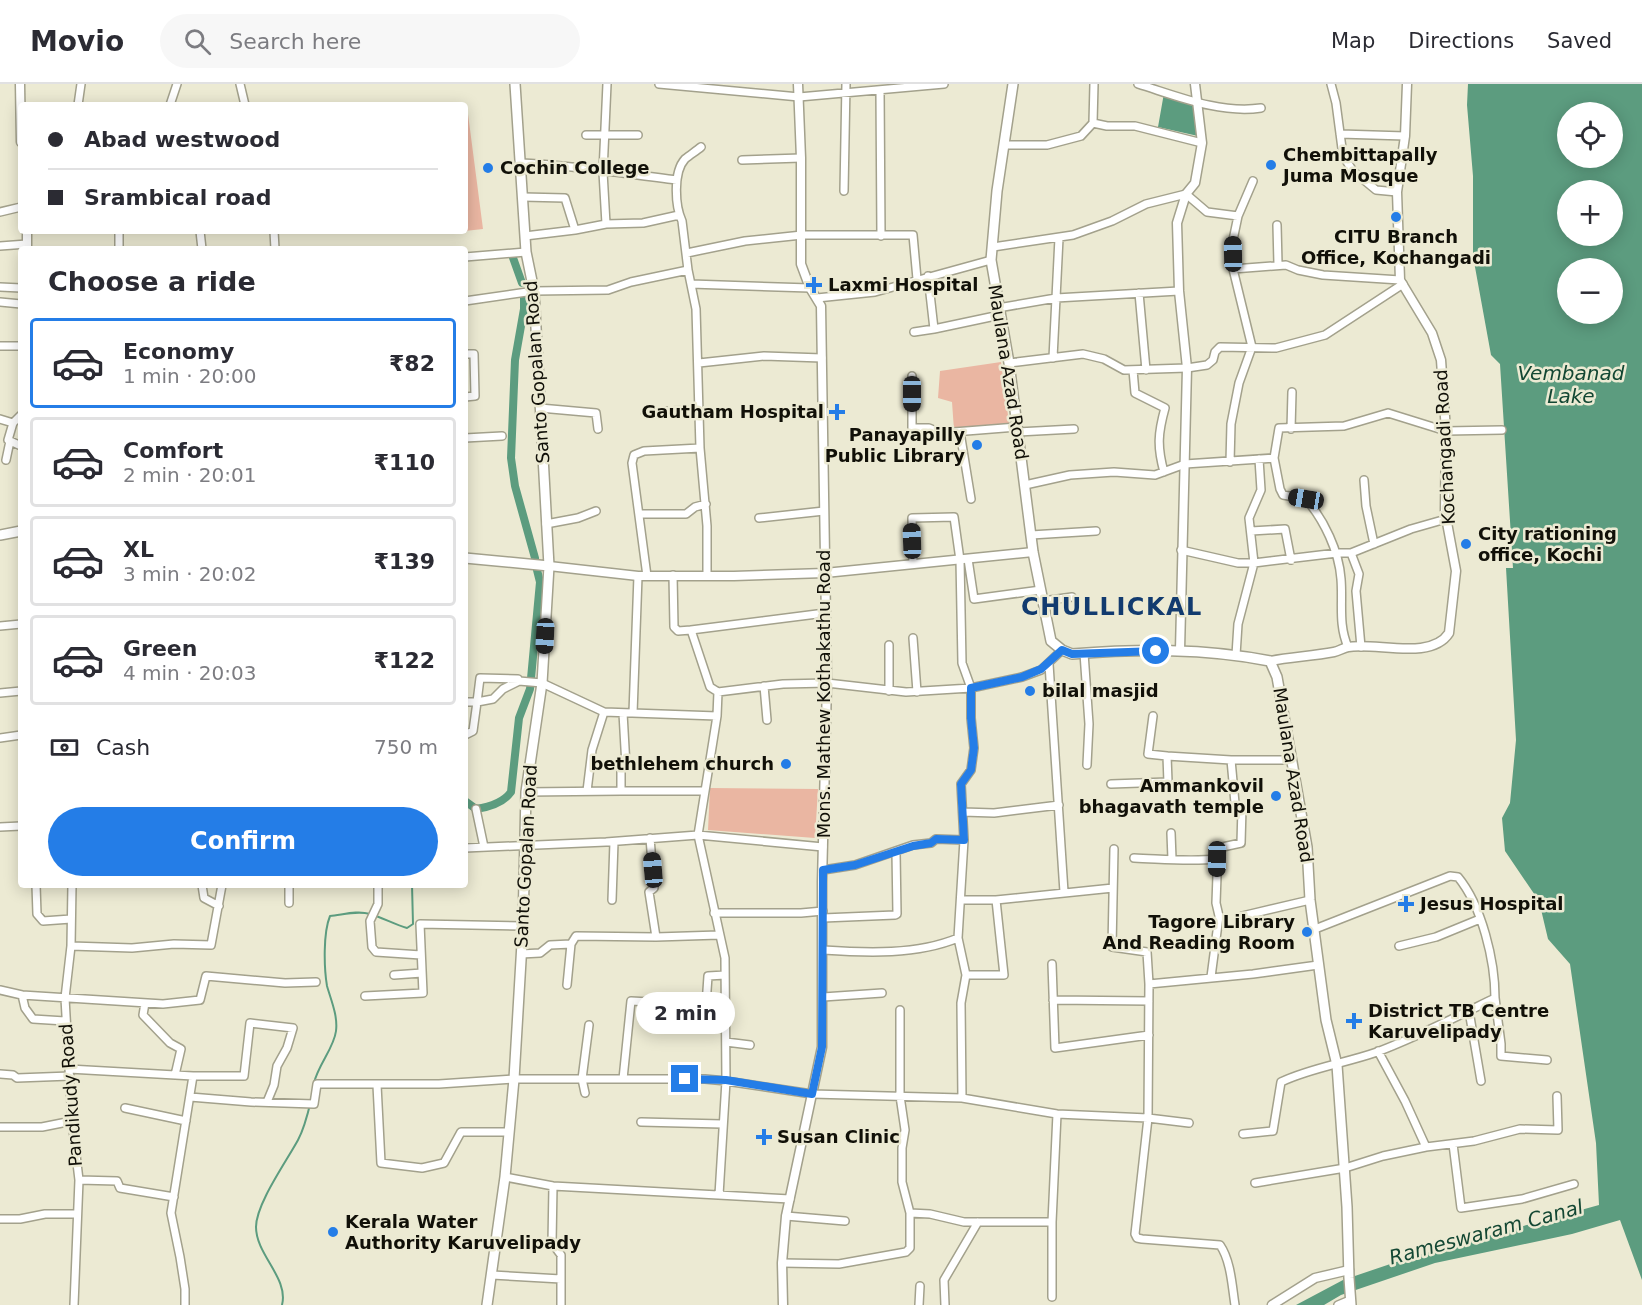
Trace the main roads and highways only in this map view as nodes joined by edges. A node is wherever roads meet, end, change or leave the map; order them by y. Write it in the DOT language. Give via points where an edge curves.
graph roads {
  1 [pos="515,84"];
  2 [pos="1013,84"];
  3 [pos="18,532"];
  4 [pos="0,535"];
  5 [pos="468,558"];
  6 [pos="549,566"];
  7 [pos="1350,1301"];
  8 [pos="487,1305"];
  1 -- 6 [label="main road, Santo Gopalan Road" via="526,252 534,291"];
  2 -- 7 [label="main road, Maulana Azad Road" via="991,260 1009,363 1033,552 1052,641 1072,654 1180,650 1270,661 1277,677 1307,847 1318,965 1337,1065"];
  3 -- 4 [label="main road"];
  5 -- 6 [label="main road"];
  6 -- 8 [label="main road, Santo Gopalan Road" via="526,792 514,1078"];
}
